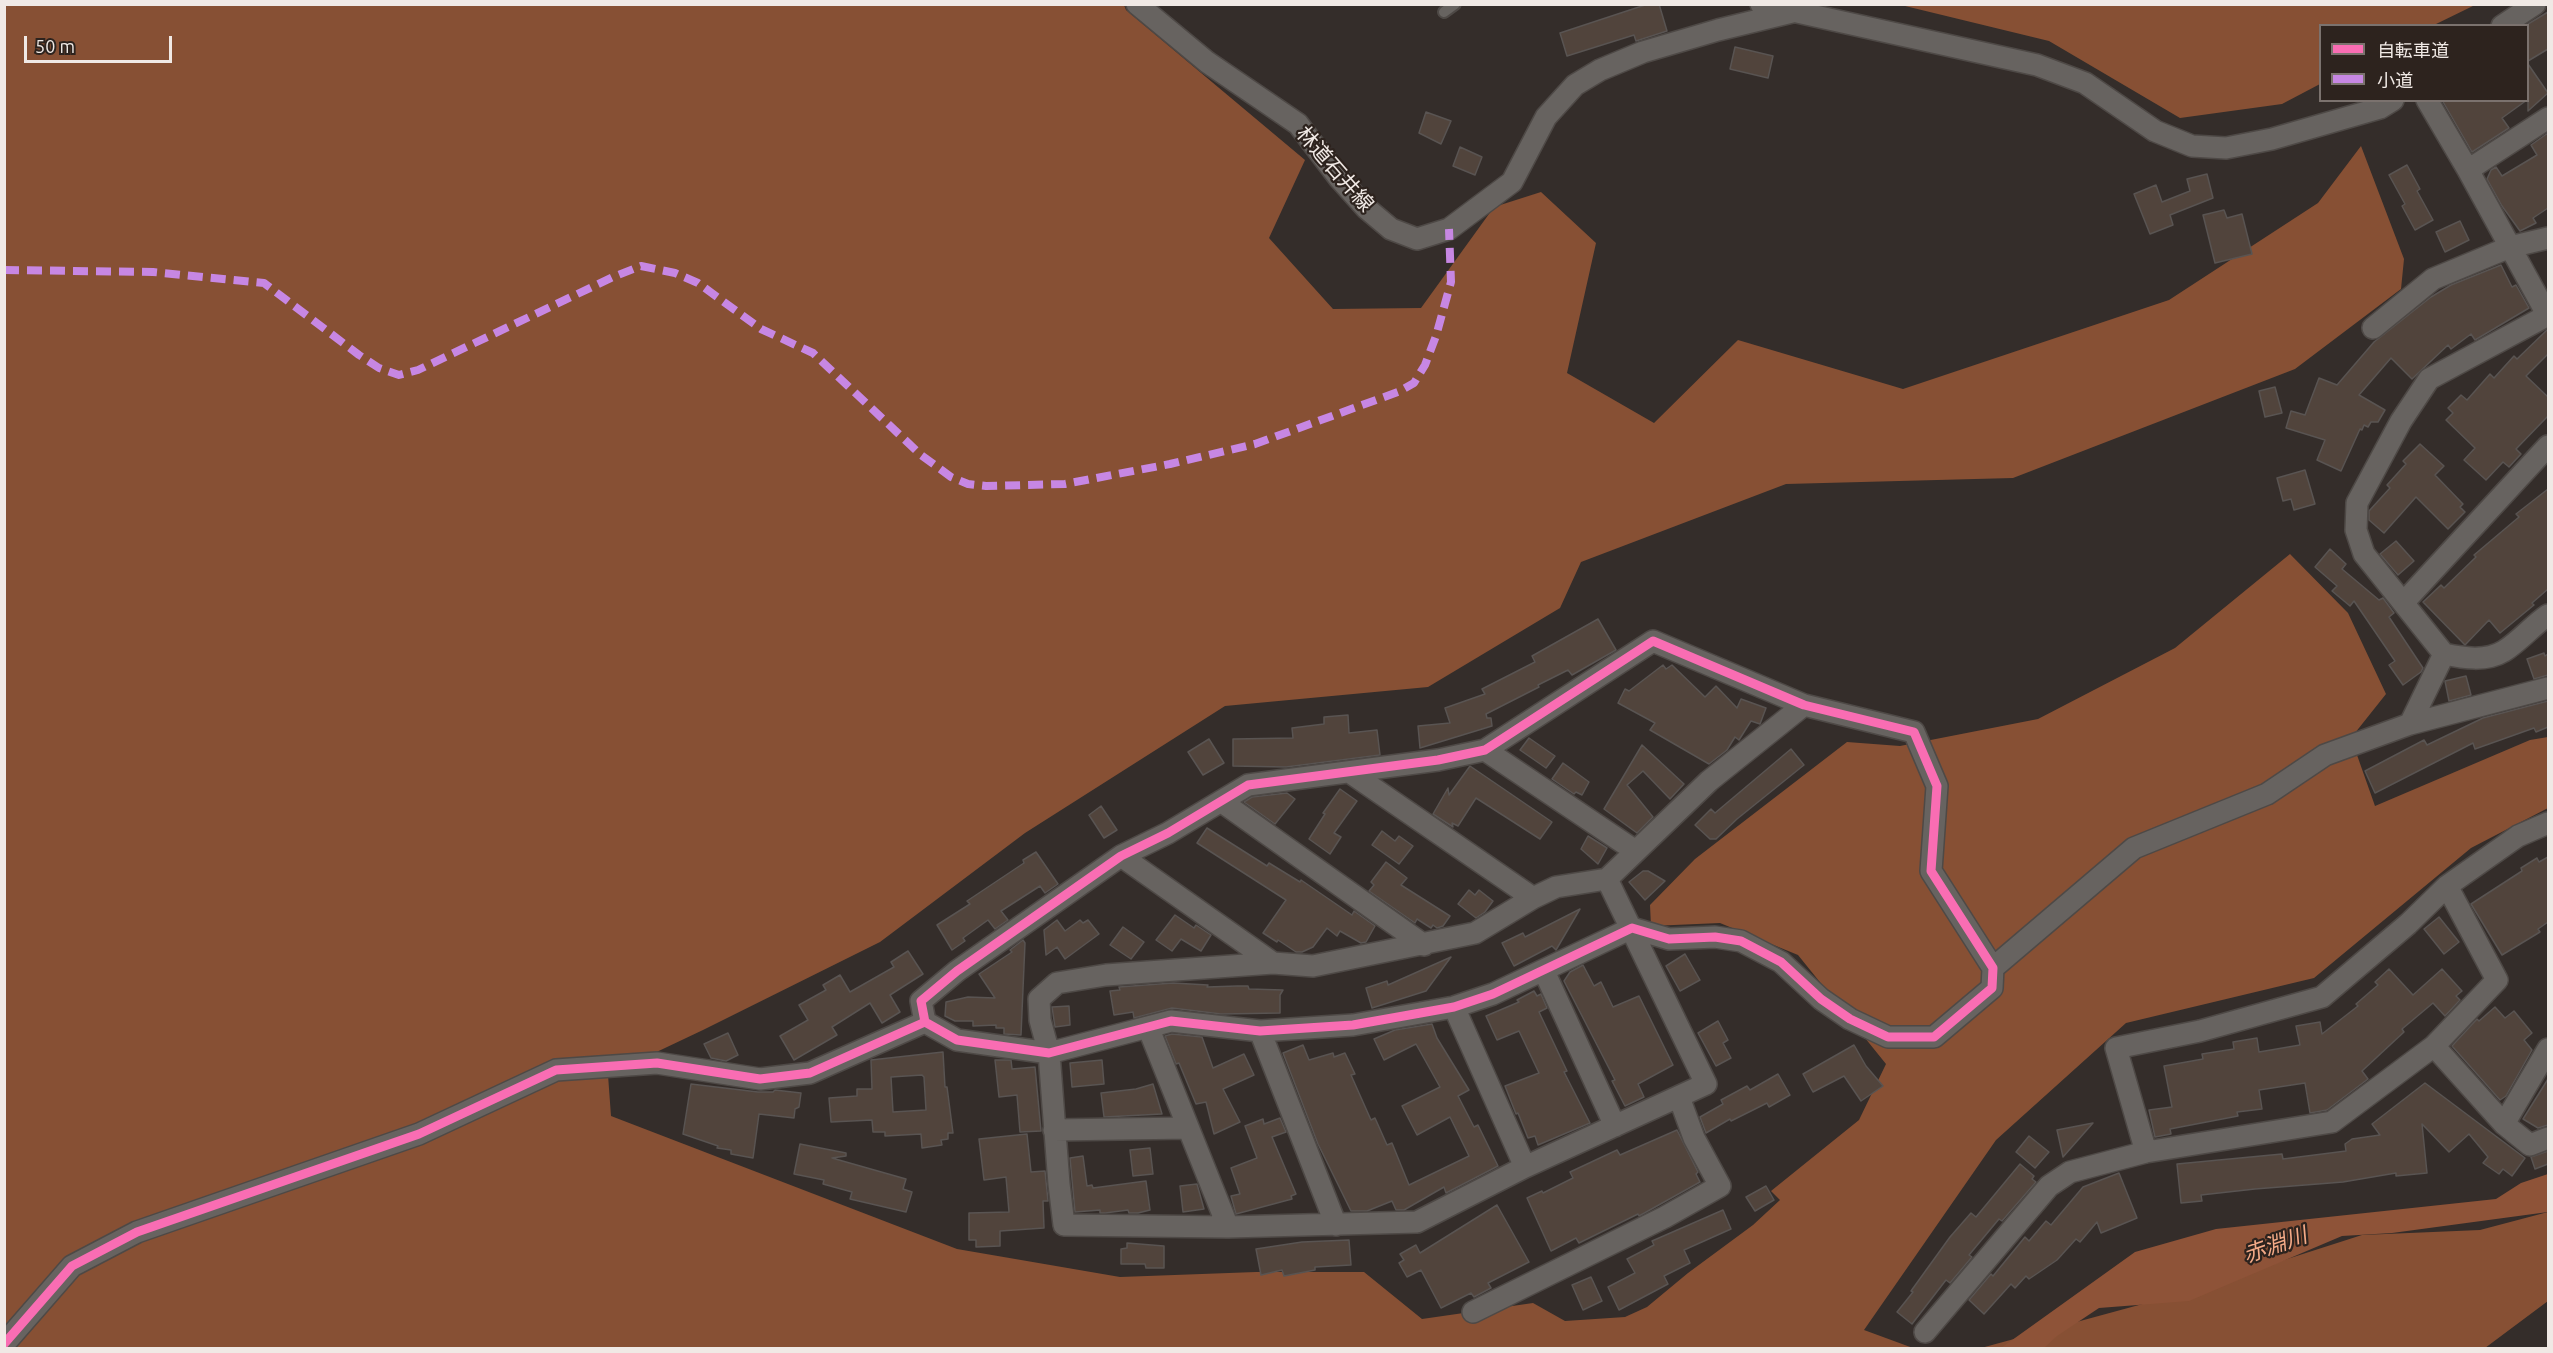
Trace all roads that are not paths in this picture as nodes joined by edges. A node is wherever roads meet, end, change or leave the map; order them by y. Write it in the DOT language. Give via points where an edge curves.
graph roads {
  1 [pos="1137,4"];
  2 [pos="1455,4"];
  3 [pos="1761,4"];
  4 [pos="2535,4"];
  5 [pos="1444,12"];
  6 [pos="1792,12"];
  7 [pos="2505,24"];
  8 [pos="2390,102"];
  9 [pos="2428,102"];
  10 [pos="2548,118"];
  11 [pos="2468,170"];
  12 [pos="2548,238"];
  13 [pos="2510,247"];
  14 [pos="2548,316"];
  15 [pos="2373,328"];
  16 [pos="2548,446"];
  17 [pos="2404,602"];
  18 [pos="2548,615"];
  19 [pos="2444,654"];
  20 [pos="2548,688"];
  21 [pos="1804,705"];
  22 [pos="2410,724"];
  23 [pos="1485,750"];
  24 [pos="1351,773"];
  25 [pos="1222,802"];
  26 [pos="2548,823"];
  27 [pos="1634,850"];
  28 [pos="1121,856"];
  29 [pos="1607,879"];
  30 [pos="2447,886"];
  31 [pos="1533,898"];
  32 [pos="1632,928"];
  33 [pos="1424,945"];
  34 [pos="1273,963"];
  35 [pos="1993,968"];
  36 [pos="1544,971"];
  37 [pos="1454,1007"];
  38 [pos="925,1022"];
  39 [pos="1148,1027"];
  40 [pos="1260,1031"];
  41 [pos="2434,1046"];
  42 [pos="2548,1048"];
  43 [pos="1049,1053"];
  44 [pos="1679,1097"];
  45 [pos="2504,1124"];
  46 [pos="1615,1126"];
  47 [pos="1188,1128"];
  48 [pos="1054,1130"];
  49 [pos="2548,1138"];
  50 [pos="2146,1152"];
  51 [pos="1525,1167"];
  52 [pos="1336,1225"];
  53 [pos="1228,1227"];
  54 [pos="1473,1312"];
  55 [pos="1925,1332"];
  56 [pos="4,1344"];
  1 -- 6 [label="street, 林道石井線" via="1206,63 1298,124 1366,208 1391,229 1417,240 1449,229 1512,182 1546,117 1575,85 1643,52"];
  2 -- 5 [label="lane"];
  3 -- 6 [label="street"];
  4 -- 7 [label="street"];
  6 -- 8 [label="street" via="2037,65 2085,83 2155,131 2192,146 2226,148 2272,139"];
  9 -- 11 [label="street"];
  10 -- 11 [label="street"];
  11 -- 13 [label="street"];
  12 -- 13 [label="street"];
  13 -- 14 [label="street"];
  13 -- 15 [label="street" via="2433,279"];
  14 -- 17 [label="street" via="2429,379 2401,421 2357,503 2356,530 2364,554"];
  16 -- 17 [label="street"];
  17 -- 19 [label="street"];
  18 -- 19 [label="street" via="2503,652 2470,660"];
  19 -- 22 [label="street"];
  20 -- 22 [label="street"];
  21 -- 23 [label="street" via="1653,641"];
  21 -- 27 [label="street" via="1709,781"];
  21 -- 35 [label="street" via="1914,732 1937,786 1931,871"];
  22 -- 35 [label="street" via="2325,755 2267,794 2134,848"];
  23 -- 24 [label="street"];
  23 -- 27 [label="street"];
  24 -- 25 [label="street" via="1248,785"];
  24 -- 31 [label="street"];
  25 -- 28 [label="street"];
  25 -- 33 [label="street"];
  26 -- 30 [label="street" via="2518,836"];
  27 -- 29 [label="street"];
  28 -- 34 [label="street"];
  28 -- 38 [label="street" via="925,997 921,1001"];
  29 -- 31 [label="street" via="1556,887"];
  29 -- 32 [label="street"];
  30 -- 41 [label="street" via="2497,980"];
  30 -- 50 [label="street" via="2322,997 2200,1031 2116,1048"];
  31 -- 33 [label="street" via="1475,933"];
  32 -- 35 [label="street" via="1668,939 1715,937 1741,941 1781,962 1850,1020 1888,1037 1934,1037 1992,988"];
  32 -- 36 [label="street"];
  32 -- 44 [label="street" via="1706,1084"];
  33 -- 34 [label="street" via="1313,966"];
  34 -- 43 [label="street" via="1106,975 1058,983 1040,999 1040,1020"];
  36 -- 37 [label="street"];
  36 -- 46 [label="street"];
  37 -- 40 [label="street" via="1353,1025"];
  37 -- 51 [label="street"];
  38 -- 43 [label="street" via="957,1040"];
  38 -- 56 [label="street" via="810,1073 760,1079 657,1063 556,1070 419,1134 137,1232 72,1266"];
  39 -- 40 [label="street" via="1171,1021"];
  39 -- 43 [label="street"];
  39 -- 47 [label="street"];
  40 -- 52 [label="street"];
  41 -- 45 [label="street"];
  41 -- 50 [label="street" via="2332,1122"];
  42 -- 45 [label="street"];
  43 -- 48 [label="street"];
  44 -- 46 [label="street"];
  44 -- 54 [label="street" via="1720,1186"];
  45 -- 49 [label="street" via="2530,1145"];
  46 -- 51 [label="street"];
  47 -- 48 [label="street"];
  47 -- 53 [label="street"];
  48 -- 53 [label="street" via="1064,1225"];
  50 -- 55 [label="street" via="2070,1172 2049,1186"];
  51 -- 52 [label="street" via="1416,1222"];
  52 -- 53 [label="street"];
}
